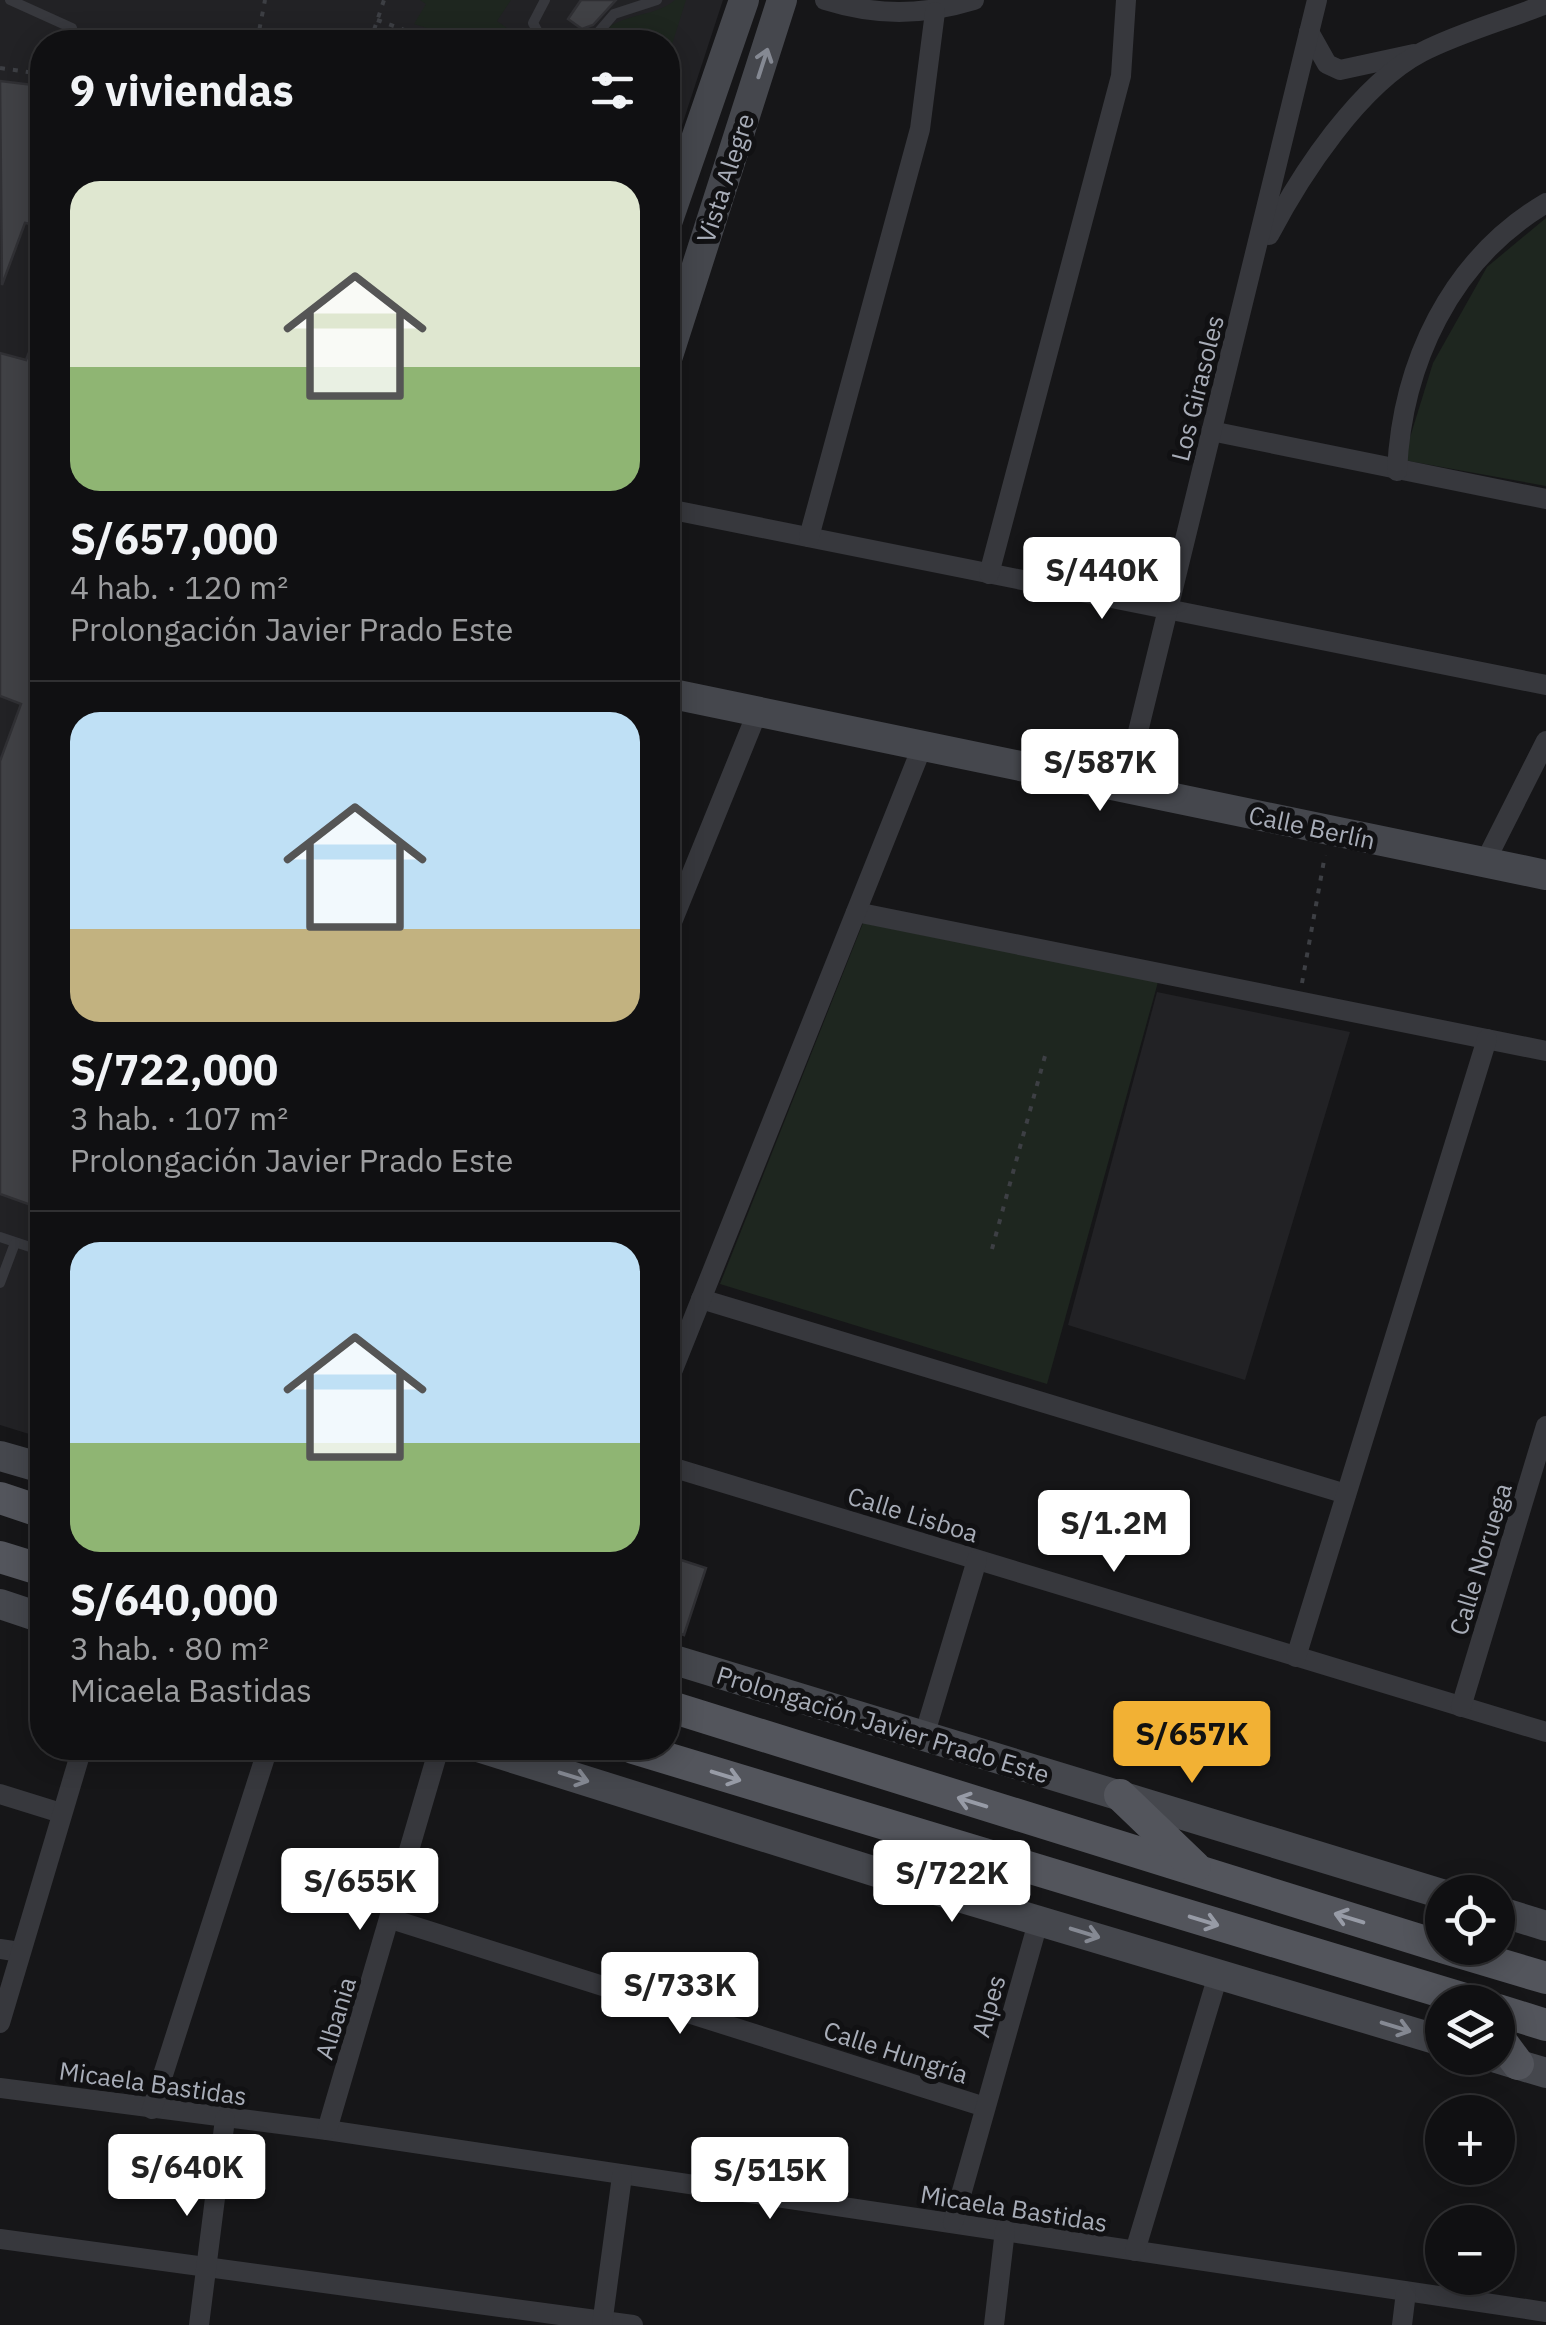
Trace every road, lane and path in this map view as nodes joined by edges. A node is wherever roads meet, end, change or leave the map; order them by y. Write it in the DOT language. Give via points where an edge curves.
graph roads {
  1 [pos="10,0"];
  2 [pos="265,0"];
  3 [pos="384,0"];
  4 [pos="545,0"];
  5 [pos="657,0"];
  6 [pos="744,0"];
  7 [pos="782,0"];
  8 [pos="824,0"];
  9 [pos="974,0"];
  10 [pos="1126,0"];
  11 [pos="1317,0"];
  12 [pos="1546,4"];
  13 [pos="935,12"];
  14 [pos="376,20"];
  15 [pos="72,28"];
  16 [pos="259,30"];
  17 [pos="373,30"];
  18 [pos="404,30"];
  19 [pos="536,30"];
  20 [pos="600,30"];
  21 [pos="1309,32"];
  22 [pos="1420,52"];
  23 [pos="0,68"];
  24 [pos="30,72"];
  25 [pos="680,103"];
  26 [pos="688,106"];
  27 [pos="680,185"];
  28 [pos="1546,203"];
  29 [pos="1252,274"];
  30 [pos="680,319"];
  31 [pos="1211,432"];
  32 [pos="1397,472"];
  33 [pos="1546,499"];
  34 [pos="680,511"];
  35 [pos="809,537"];
  36 [pos="989,574"];
  37 [pos="1168,610"];
  38 [pos="1546,685"];
  39 [pos="680,696"];
  40 [pos="756,713"];
  41 [pos="1546,740"];
  42 [pos="922,748"];
  43 [pos="1124,788"];
  44 [pos="1330,830"];
  45 [pos="1485,862"];
  46 [pos="1546,874"];
  47 [pos="680,902"];
  48 [pos="856,912"];
  49 [pos="1299,1001"];
  50 [pos="1487,1039"];
  51 [pos="1546,1051"];
  52 [pos="1045,1056"];
  53 [pos="0,1237"];
  54 [pos="15,1243"];
  55 [pos="30,1247"];
  56 [pos="992,1248"];
  57 [pos="0,1283"];
  58 [pos="701,1298"];
  59 [pos="680,1351"];
  60 [pos="1546,1426"];
  61 [pos="0,1456"];
  62 [pos="30,1465"];
  63 [pos="680,1470"];
  64 [pos="1346,1494"];
  65 [pos="0,1498"];
  66 [pos="30,1508"];
  67 [pos="977,1560"];
  68 [pos="0,1604"];
  69 [pos="30,1614"];
  70 [pos="1296,1656"];
  71 [pos="680,1662"];
  72 [pos="1461,1707"];
  73 [pos="680,1710"];
  74 [pos="1546,1732"];
  75 [pos="924,1736"];
  76 [pos="78,1760"];
  77 [pos="264,1760"];
  78 [pos="436,1760"];
  79 [pos="518,1760"];
  80 [pos="672,1760"];
  81 [pos="0,1794"];
  82 [pos="1120,1795"];
  83 [pos="62,1813"];
  84 [pos="997,1858"];
  85 [pos="1202,1874"];
  86 [pos="904,1881"];
  87 [pos="1425,1889"];
  88 [pos="1515,1916"];
  89 [pos="391,1919"];
  90 [pos="1040,1919"];
  91 [pos="1546,1926"];
  92 [pos="1425,1941"];
  93 [pos="10,1950"];
  94 [pos="1503,1965"];
  95 [pos="1219,1972"];
  96 [pos="1546,1978"];
  97 [pos="1425,1989"];
  98 [pos="1515,2015"];
  99 [pos="0,2023"];
  100 [pos="1546,2025"];
  101 [pos="1425,2036"];
  102 [pos="0,2088"];
  103 [pos="985,2107"];
  104 [pos="152,2109"];
  105 [pos="225,2119"];
  106 [pos="327,2130"];
  107 [pos="622,2176"];
  108 [pos="953,2223"];
  109 [pos="1005,2230"];
  110 [pos="0,2239"];
  111 [pos="1134,2251"];
  112 [pos="206,2267"];
  113 [pos="1406,2292"];
  114 [pos="1546,2312"];
  115 [pos="603,2323"];
  116 [pos="198,2325"];
  117 [pos="633,2325"];
  118 [pos="994,2325"];
  119 [pos="1402,2325"];
  1 -- 15 [label="lane"];
  2 -- 16 [label="path"];
  3 -- 14 [label="path"];
  4 -- 19 [label="lane" via="533,23"];
  5 -- 20 [label="lane" via="614,14"];
  6 -- 27 [label="street, Vista Alegre"];
  30 -- 7 [label="street, Vista Alegre, one-way"];
  8 -- 13 [label="street" via="871,11"];
  9 -- 13 [label="street"];
  10 -- 36 [label="street" via="1121,76"];
  11 -- 21 [label="street, Los Girasoles"];
  12 -- 22 [label="street"];
  13 -- 35 [label="street" via="920,130"];
  14 -- 17 [label="path"];
  14 -- 18 [label="path"];
  21 -- 22 [label="street" via="1327,64 1340,70"];
  21 -- 29 [label="street, Los Girasoles"];
  22 -- 29 [label="street" via="1321,151 1282,210"];
  23 -- 24 [label="path"];
  25 -- 26 [label="path"];
  28 -- 32 [label="street" via="1495,242 1442,309 1408,387"];
  29 -- 31 [label="street, Los Girasoles"];
  31 -- 32 [label="street"];
  31 -- 37 [label="street, Los Girasoles"];
  32 -- 33 [label="street"];
  34 -- 35 [label="street"];
  35 -- 36 [label="street"];
  36 -- 37 [label="street"];
  37 -- 38 [label="street"];
  37 -- 43 [label="street, Los Girasoles"];
  39 -- 40 [label="street, Calle Berlín"];
  40 -- 42 [label="street, Calle Berlín"];
  40 -- 47 [label="street"];
  41 -- 45 [label="street"];
  42 -- 43 [label="street, Calle Berlín"];
  42 -- 48 [label="street"];
  43 -- 44 [label="street, Calle Berlín"];
  44 -- 45 [label="street, Calle Berlín"];
  44 -- 49 [label="path"];
  45 -- 46 [label="street, Calle Berlín"];
  48 -- 49 [label="street"];
  48 -- 58 [label="street"];
  49 -- 50 [label="street"];
  50 -- 51 [label="street"];
  50 -- 64 [label="street"];
  52 -- 56 [label="path"];
  53 -- 54 [label="lane"];
  54 -- 55 [label="lane"];
  54 -- 57 [label="lane"];
  58 -- 59 [label="street"];
  58 -- 64 [label="street"];
  60 -- 72 [label="street, Calle Noruega"];
  61 -- 62 [label="street"];
  63 -- 67 [label="street, Calle Lisboa"];
  64 -- 70 [label="street"];
  65 -- 66 [label="main road"];
  67 -- 70 [label="street, Calle Lisboa"];
  67 -- 75 [label="street"];
  68 -- 69 [label="street"];
  70 -- 72 [label="street, Calle Lisboa"];
  71 -- 75 [label="street, Prolongación Javier Prado Este"];
  72 -- 74 [label="street, Calle Lisboa"];
  85 -- 73 [label="main road, Prolongación Javier Prado Este, one-way"];
  75 -- 82 [label="street, Prolongación Javier Prado Este"];
  76 -- 83 [label="street"];
  77 -- 104 [label="street"];
  78 -- 89 [label="street, Albania"];
  79 -- 86 [label="street, one-way"];
  80 -- 84 [label="main road, one-way"];
  81 -- 83 [label="street"];
  82 -- 85 [label="main road"];
  82 -- 87 [label="street, Prolongación Javier Prado Este"];
  83 -- 93 [label="street"];
  84 -- 86 [label="main road"];
  84 -- 97 [label="main road, one-way"];
  92 -- 85 [label="main road, Prolongación Javier Prado Este, one-way"];
  86 -- 90 [label="street"];
  88 -- 91 [label="street"];
  89 -- 103 [label="street, Calle Hungría"];
  89 -- 106 [label="street, Albania"];
  90 -- 95 [label="street, one-way"];
  90 -- 103 [label="street, Alpes"];
  93 -- 99 [label="street"];
  94 -- 96 [label="main road, Prolongación Javier Prado Este"];
  95 -- 101 [label="street, one-way"];
  95 -- 111 [label="street"];
  98 -- 100 [label="main road"];
  102 -- 104 [label="street, Micaela Bastidas"];
  103 -- 108 [label="street, Alpes"];
  104 -- 105 [label="street, Micaela Bastidas"];
  105 -- 106 [label="street, Micaela Bastidas"];
  105 -- 112 [label="street"];
  106 -- 107 [label="street, Micaela Bastidas"];
  107 -- 108 [label="street, Micaela Bastidas"];
  107 -- 115 [label="street"];
  108 -- 109 [label="street, Micaela Bastidas"];
  109 -- 111 [label="street, Micaela Bastidas"];
  109 -- 118 [label="street"];
  110 -- 112 [label="street"];
  111 -- 113 [label="street, Micaela Bastidas"];
  112 -- 115 [label="street"];
  112 -- 116 [label="street"];
  113 -- 114 [label="street, Micaela Bastidas"];
  113 -- 119 [label="street"];
  115 -- 117 [label="street"];
}
